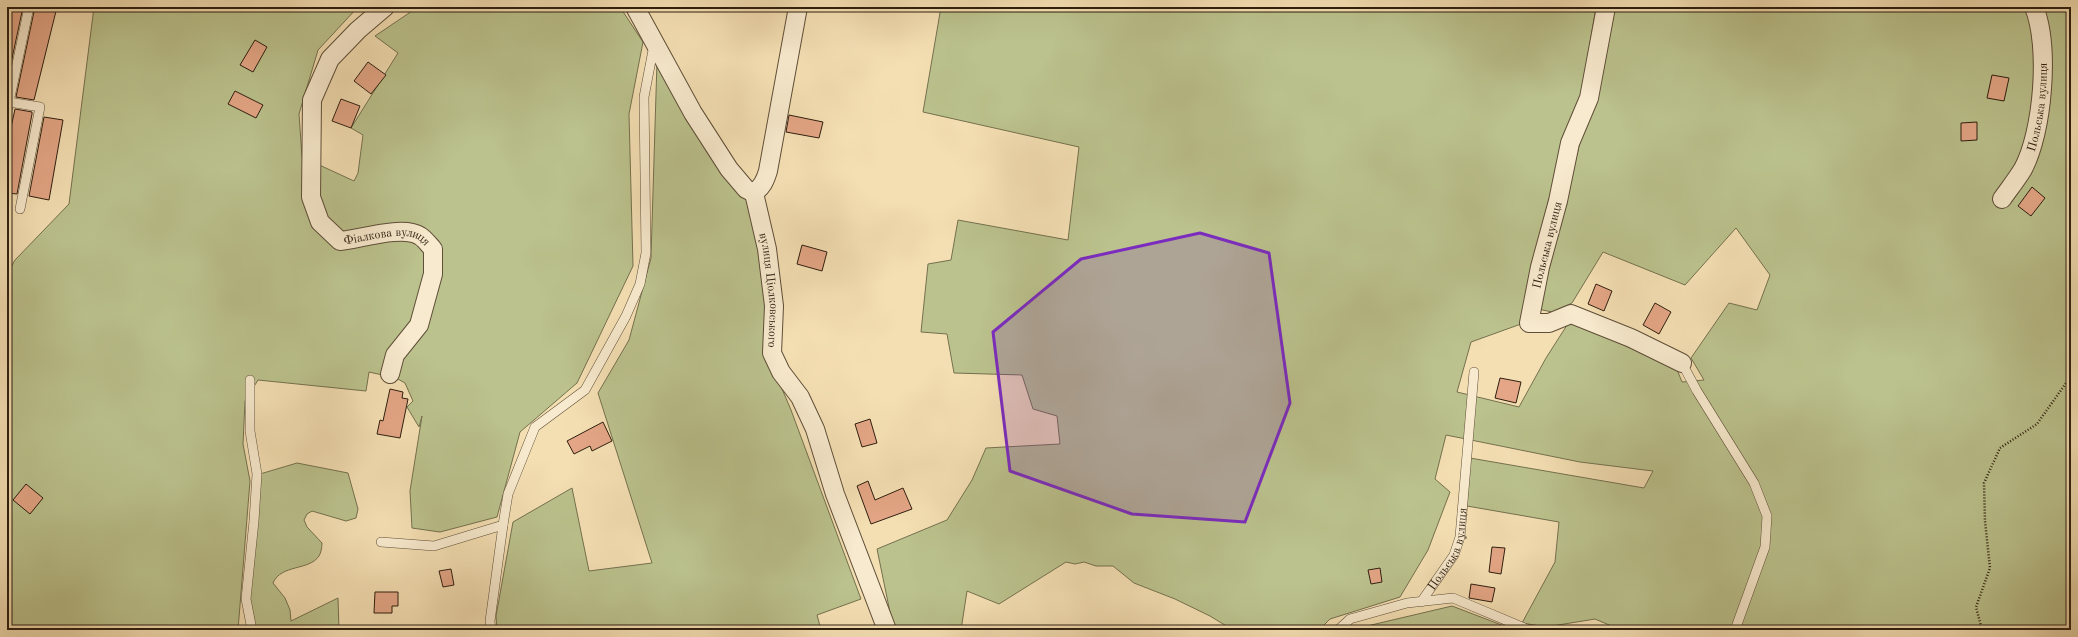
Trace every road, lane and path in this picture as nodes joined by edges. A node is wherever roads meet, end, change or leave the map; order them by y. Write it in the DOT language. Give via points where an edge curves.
graph roads {
  1 [pos="29,7"];
  2 [pos="385,7"];
  3 [pos="635,7"];
  4 [pos="798,7"];
  5 [pos="1606,7"];
  6 [pos="2034,7"];
  7 [pos="654,42"];
  8 [pos="8,106"];
  9 [pos="754,193"];
  10 [pos="2002,199"];
  11 [pos="20,209"];
  12 [pos="1682,362"];
  13 [pos="1474,372"];
  14 [pos="390,374"];
  15 [pos="2071,376"];
  16 [pos="250,380"];
  17 [pos="503,525"];
  18 [pos="381,542"];
  19 [pos="1421,602"];
  20 [pos="252,630"];
  21 [pos="491,630"];
  22 [pos="887,630"];
  23 [pos="1338,630"];
  24 [pos="1529,630"];
  25 [pos="1557,630"];
  26 [pos="1577,630"];
  27 [pos="1735,630"];
  28 [pos="1982,630"];
  1 -- 8 [label="lane"];
  2 -- 14 [label="street, Фіалкова вулиця" via="330,59 312,100 311,197 320,222 340,240 355,240 396,231 420,235 434,249 433,274 419,325 395,355"];
  3 -- 7 [label="street"];
  4 -- 9 [label="street" via="768,171 760,189"];
  5 -- 12 [label="street, Польська вулиця" via="1588,98 1570,143 1529,323 1550,323 1571,314"];
  6 -- 10 [label="street, Польська вулиця" via="2042,47 2043,82 2038,117 2023,168"];
  7 -- 9 [label="street" via="693,113 729,169 746,189"];
  7 -- 17 [label="lane" via="644,97 646,253 640,284 626,316 585,390 535,427 508,494"];
  8 -- 11 [label="lane" via="40,107"];
  9 -- 22 [label="street, вулиця Ціолковського" via="767,249 774,306 772,353 781,372 800,397 815,430 835,494"];
  12 -- 27 [label="lane" via="1697,391 1754,482 1767,516 1764,547"];
  13 -- 19 [label="lane, Польська вулиця" via="1460,537 1454,555"];
  15 -- 28 [label="path" via="2036,424 2000,448 1984,483 1990,568 1976,607"];
  16 -- 20 [label="lane" via="250,431 257,474 246,599"];
  17 -- 18 [label="lane" via="434,546"];
  17 -- 21 [label="lane" via="490,620"];
  19 -- 23 [label="lane, Польська вулиця" via="1407,603 1350,619"];
  19 -- 24 [label="lane, Польська вулиця" via="1453,598"];
  25 -- 26 [label="lane"];
}
